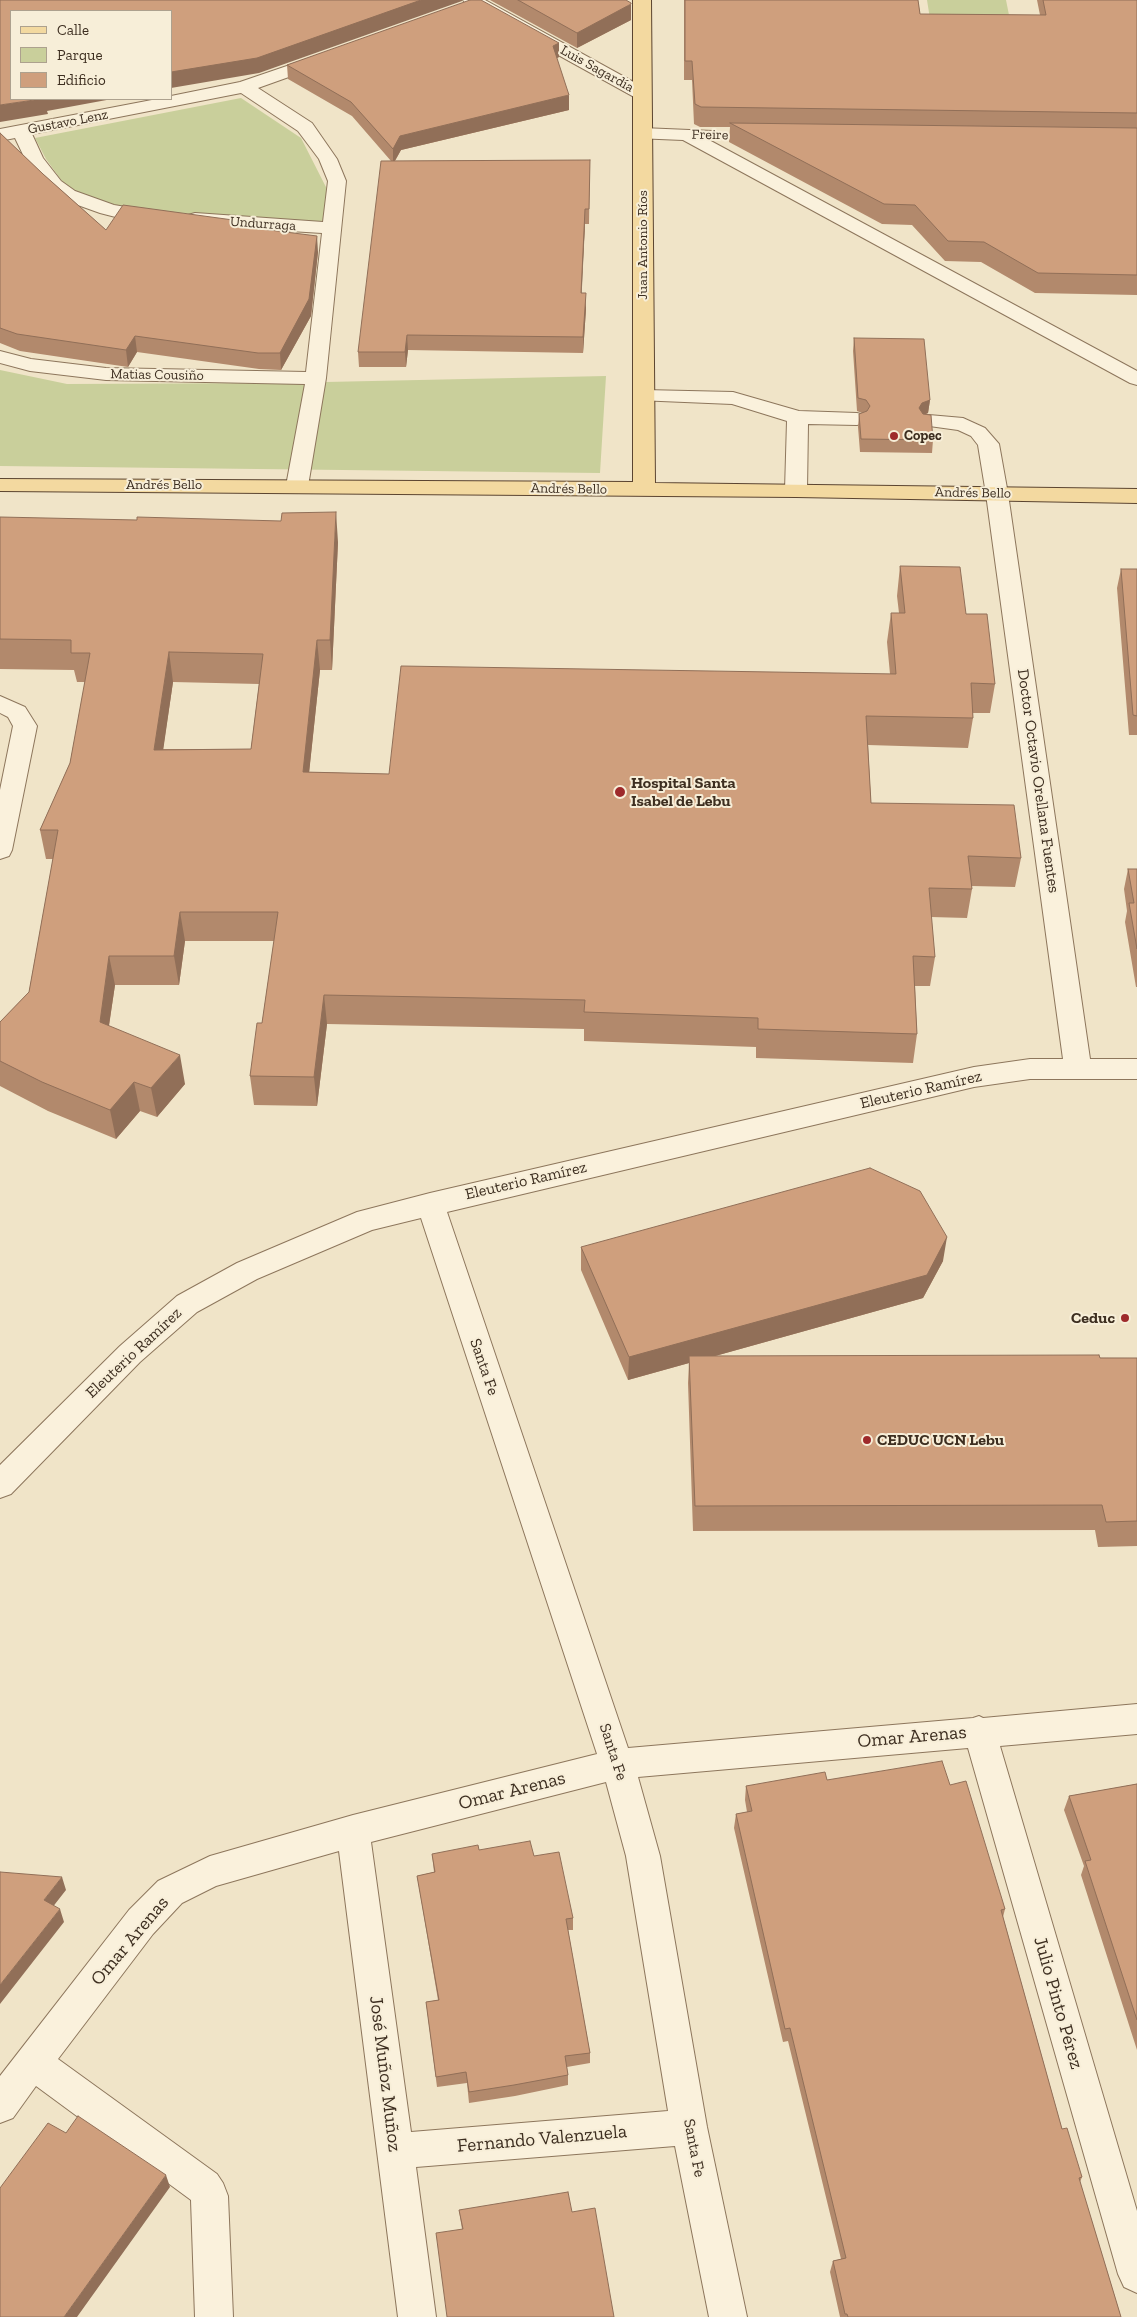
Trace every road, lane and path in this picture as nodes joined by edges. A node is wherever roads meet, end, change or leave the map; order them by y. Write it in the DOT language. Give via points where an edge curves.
graph roads {
  1 [pos="642,0"];
  2 [pos="470,4"];
  3 [pos="338,54"];
  4 [pos="244,87"];
  5 [pos="642,94"];
  6 [pos="21,131"];
  7 [pos="642,134"];
  8 [pos="0,135"];
  9 [pos="687,135"];
  10 [pos="727,135"];
  11 [pos="332,228"];
  12 [pos="0,357"];
  13 [pos="316,378"];
  14 [pos="1137,379"];
  15 [pos="644,396"];
  16 [pos="798,417"];
  17 [pos="857,419"];
  18 [pos="929,421"];
  19 [pos="0,485"];
  20 [pos="297,486"];
  21 [pos="644,489"];
  22 [pos="796,490"];
  23 [pos="997,494"];
  24 [pos="1137,496"];
  25 [pos="0,704"];
  26 [pos="0,850"];
  27 [pos="1078,1068"];
  28 [pos="1137,1069"];
  29 [pos="430,1204"];
  30 [pos="0,1485"];
  31 [pos="1137,1718"];
  32 [pos="979,1732"];
  33 [pos="618,1764"];
  34 [pos="353,1831"];
  35 [pos="34,2063"];
  36 [pos="0,2106"];
  37 [pos="689,2127"];
  38 [pos="395,2151"];
  39 [pos="1137,2274"];
  40 [pos="214,2317"];
  41 [pos="417,2317"];
  42 [pos="728,2317"];
  1 -- 5 [label="main road, Juan Antonio Ríos"];
  2 -- 5 [label="street, Luis Sagardía"];
  3 -- 4 [label="street, Gustavo Lenz"];
  4 -- 6 [label="street, Gustavo Lenz"];
  4 -- 11 [label="street" via="305,127 328,160 337,181"];
  5 -- 7 [label="main road, Juan Antonio Ríos"];
  6 -- 8 [label="street, Gustavo Lenz"];
  6 -- 11 [label="street, Undurraga" via="34,159 54,185 84,202 131,215"];
  7 -- 9 [label="street, Freire"];
  7 -- 15 [label="main road, Juan Antonio Ríos"];
  9 -- 10 [label="street, Freire"];
  9 -- 14 [label="street"];
  11 -- 13 [label="street"];
  12 -- 13 [label="street, Matias Cousiño" via="30,365 106,374"];
  13 -- 20 [label="street"];
  15 -- 16 [label="street" via="733,398"];
  15 -- 21 [label="main road, Juan Antonio Ríos"];
  16 -- 17 [label="street"];
  16 -- 22 [label="street"];
  18 -- 23 [label="street, Doctor Octavio Orellana Fuentes" via="963,424 978,432 988,444"];
  19 -- 20 [label="main road, Andrés Bello"];
  20 -- 21 [label="main road, Andrés Bello"];
  21 -- 22 [label="main road, Andrés Bello"];
  22 -- 23 [label="main road, Andrés Bello"];
  23 -- 24 [label="main road, Andrés Bello"];
  23 -- 27 [label="street, Doctor Octavio Orellana Fuentes"];
  25 -- 26 [label="street" via="17,712 25,726"];
  27 -- 28 [label="street, Eleuterio Ramírez"];
  27 -- 29 [label="street, Eleuterio Ramírez" via="1030,1069 974,1077"];
  29 -- 30 [label="street, Eleuterio Ramírez" via="367,1220 306,1244 187,1304 130,1354"];
  29 -- 33 [label="street, Santa Fe"];
  31 -- 32 [label="street, Omar Arenas"];
  32 -- 33 [label="street, Omar Arenas"];
  32 -- 39 [label="street, Julio Pinto Pérez"];
  33 -- 34 [label="street, Omar Arenas"];
  33 -- 37 [label="street, Santa Fe" via="643,1856"];
  34 -- 35 [label="street, Omar Arenas" via="210,1872 170,1892 141,1922"];
  34 -- 38 [label="street, José Muñoz Muñoz"];
  35 -- 36 [label="street, Omar Arenas"];
  35 -- 40 [label="street" via="204,2187 210,2196"];
  37 -- 38 [label="street, Fernando Valenzuela"];
  37 -- 42 [label="street, Santa Fe"];
  38 -- 41 [label="street, José Muñoz Muñoz"];
}
